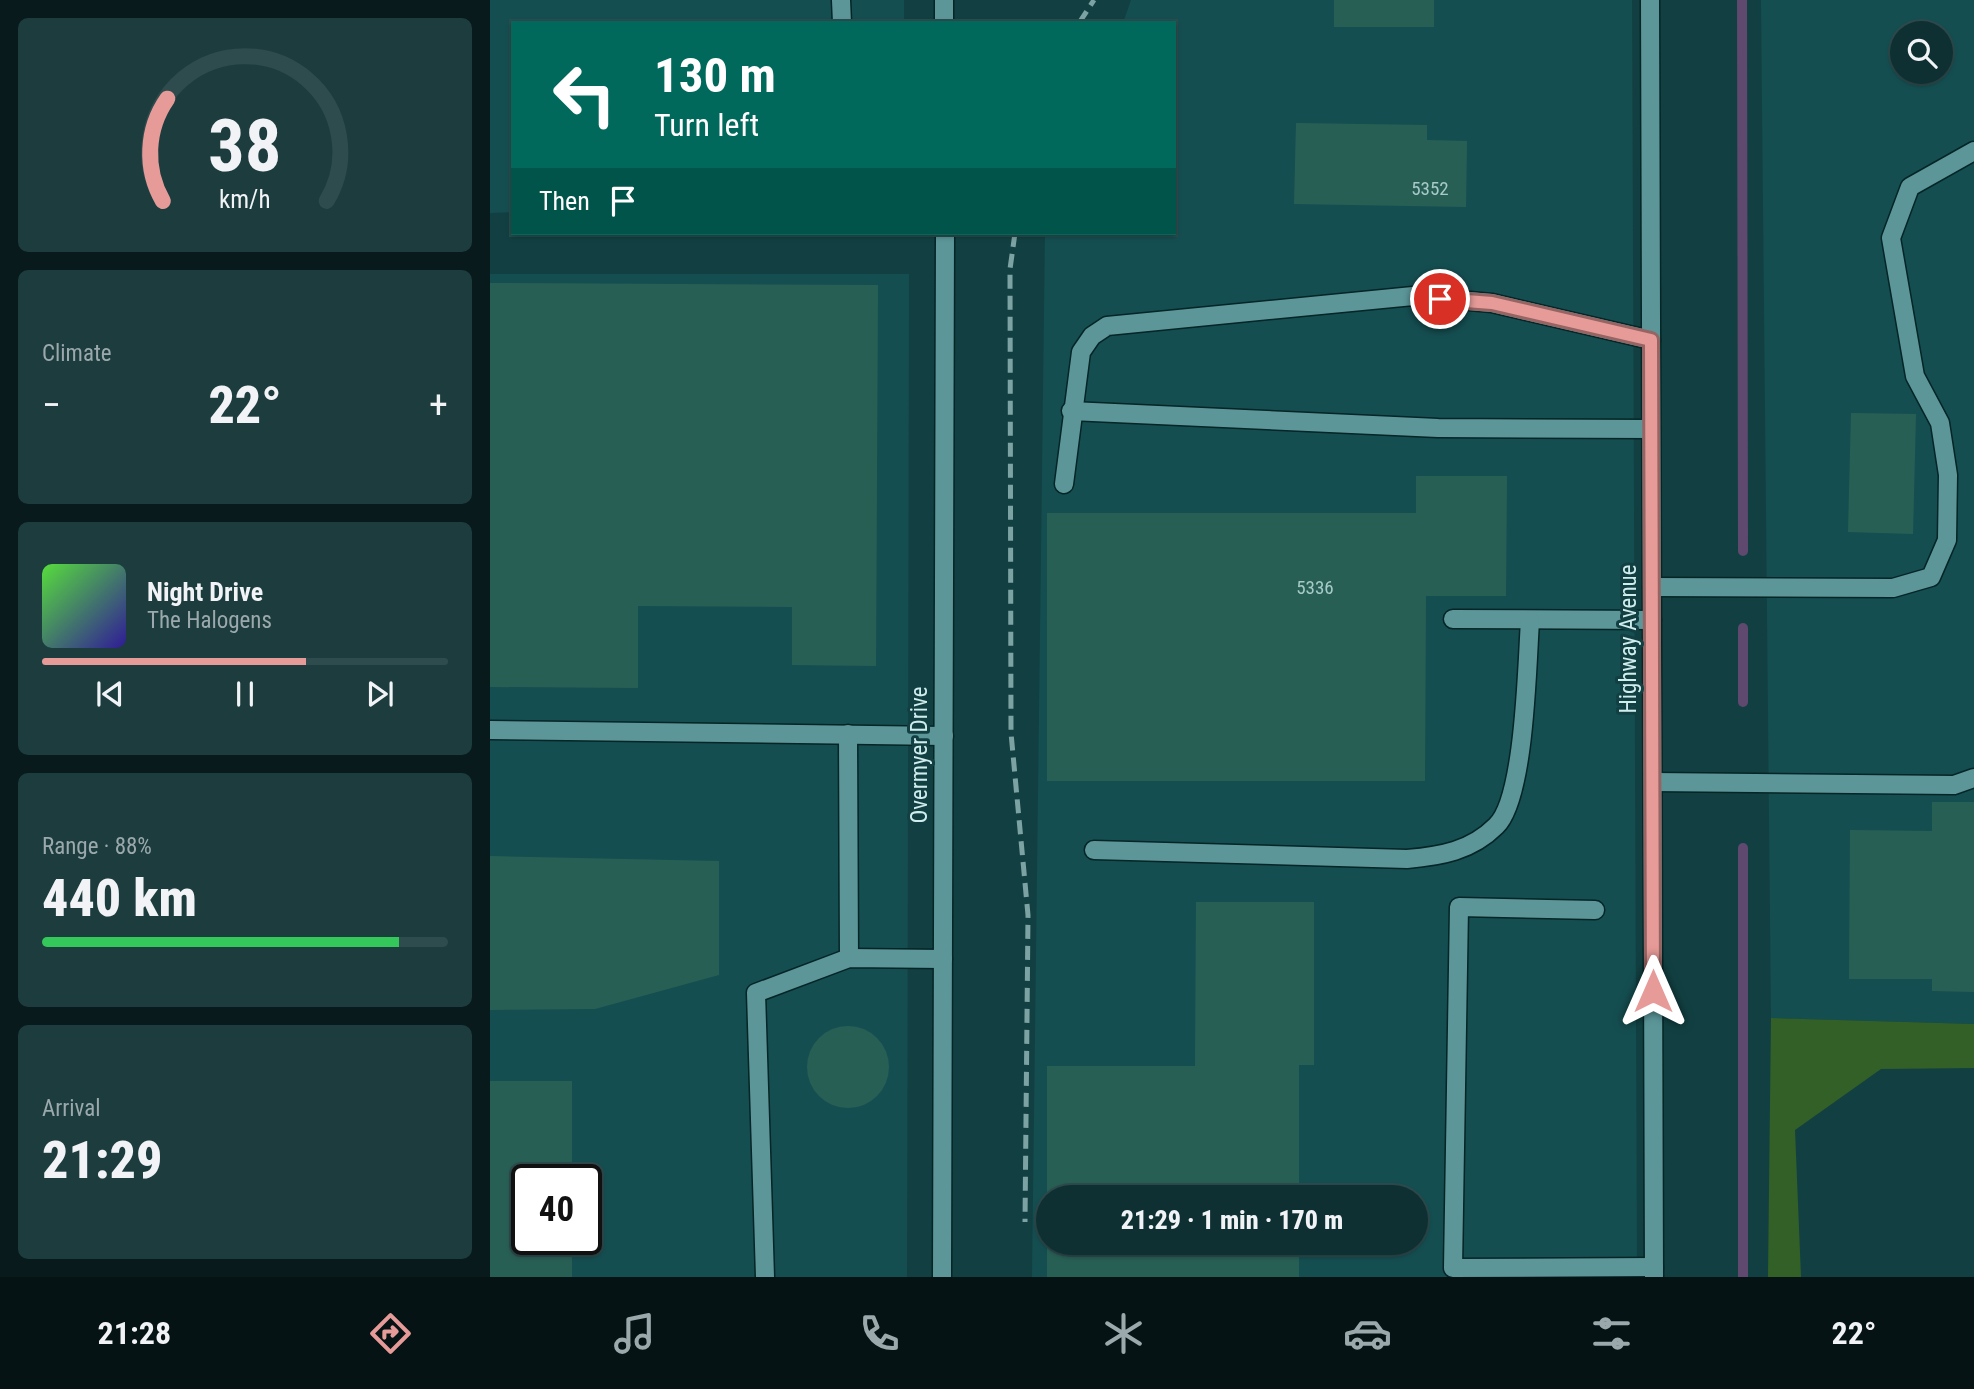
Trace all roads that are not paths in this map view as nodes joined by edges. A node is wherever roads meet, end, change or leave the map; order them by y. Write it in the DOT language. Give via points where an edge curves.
graph roads {
  1 [pos="841,0"];
  2 [pos="944,0"];
  3 [pos="1650,0"];
  4 [pos="842,21"];
  5 [pos="944,21"];
  6 [pos="1974,151"];
  7 [pos="945,235"];
  8 [pos="1651,340"];
  9 [pos="1072,411"];
  10 [pos="1651,429"];
  11 [pos="1065,484"];
  12 [pos="1652,587"];
  13 [pos="1453,619"];
  14 [pos="1652,620"];
  15 [pos="1530,621"];
  16 [pos="490,730"];
  17 [pos="848,734"];
  18 [pos="944,736"];
  19 [pos="1974,778"];
  20 [pos="1653,782"];
  21 [pos="1094,850"];
  22 [pos="1595,911"];
  23 [pos="849,958"];
  24 [pos="943,959"];
  25 [pos="1453,1272"];
  26 [pos="1548,1272"];
  27 [pos="1654,1272"];
  28 [pos="765,1277"];
  29 [pos="942,1277"];
  1 -- 4 [label="street"];
  2 -- 5 [label="street"];
  3 -- 8 [label="street, Highway Avenue"];
  6 -- 12 [label="street" via="1910,187 1891,238 1914,376 1940,423 1948,475 1947,540 1931,577 1893,588"];
  7 -- 18 [label="street, Overmyer Drive"];
  8 -- 9 [label="street" via="1492,303 1413,296 1123,322 1092,336 1080,352"];
  8 -- 10 [label="street, Highway Avenue"];
  9 -- 10 [label="street" via="1438,428"];
  9 -- 11 [label="street"];
  10 -- 12 [label="street, Highway Avenue"];
  12 -- 14 [label="street, Highway Avenue"];
  13 -- 15 [label="street"];
  14 -- 15 [label="street"];
  14 -- 20 [label="street, Highway Avenue"];
  15 -- 21 [label="street" via="1516,779 1498,825 1473,843 1447,856 1407,859"];
  16 -- 17 [label="street"];
  17 -- 18 [label="street"];
  17 -- 23 [label="street"];
  18 -- 24 [label="street, Overmyer Drive"];
  19 -- 20 [label="street" via="1954,785"];
  20 -- 27 [label="street, Highway Avenue"];
  22 -- 25 [label="street" via="1459,906"];
  23 -- 24 [label="street"];
  23 -- 28 [label="street" via="756,993"];
  24 -- 29 [label="street, Overmyer Drive"];
  25 -- 26 [label="street"];
  26 -- 27 [label="street"];
}
